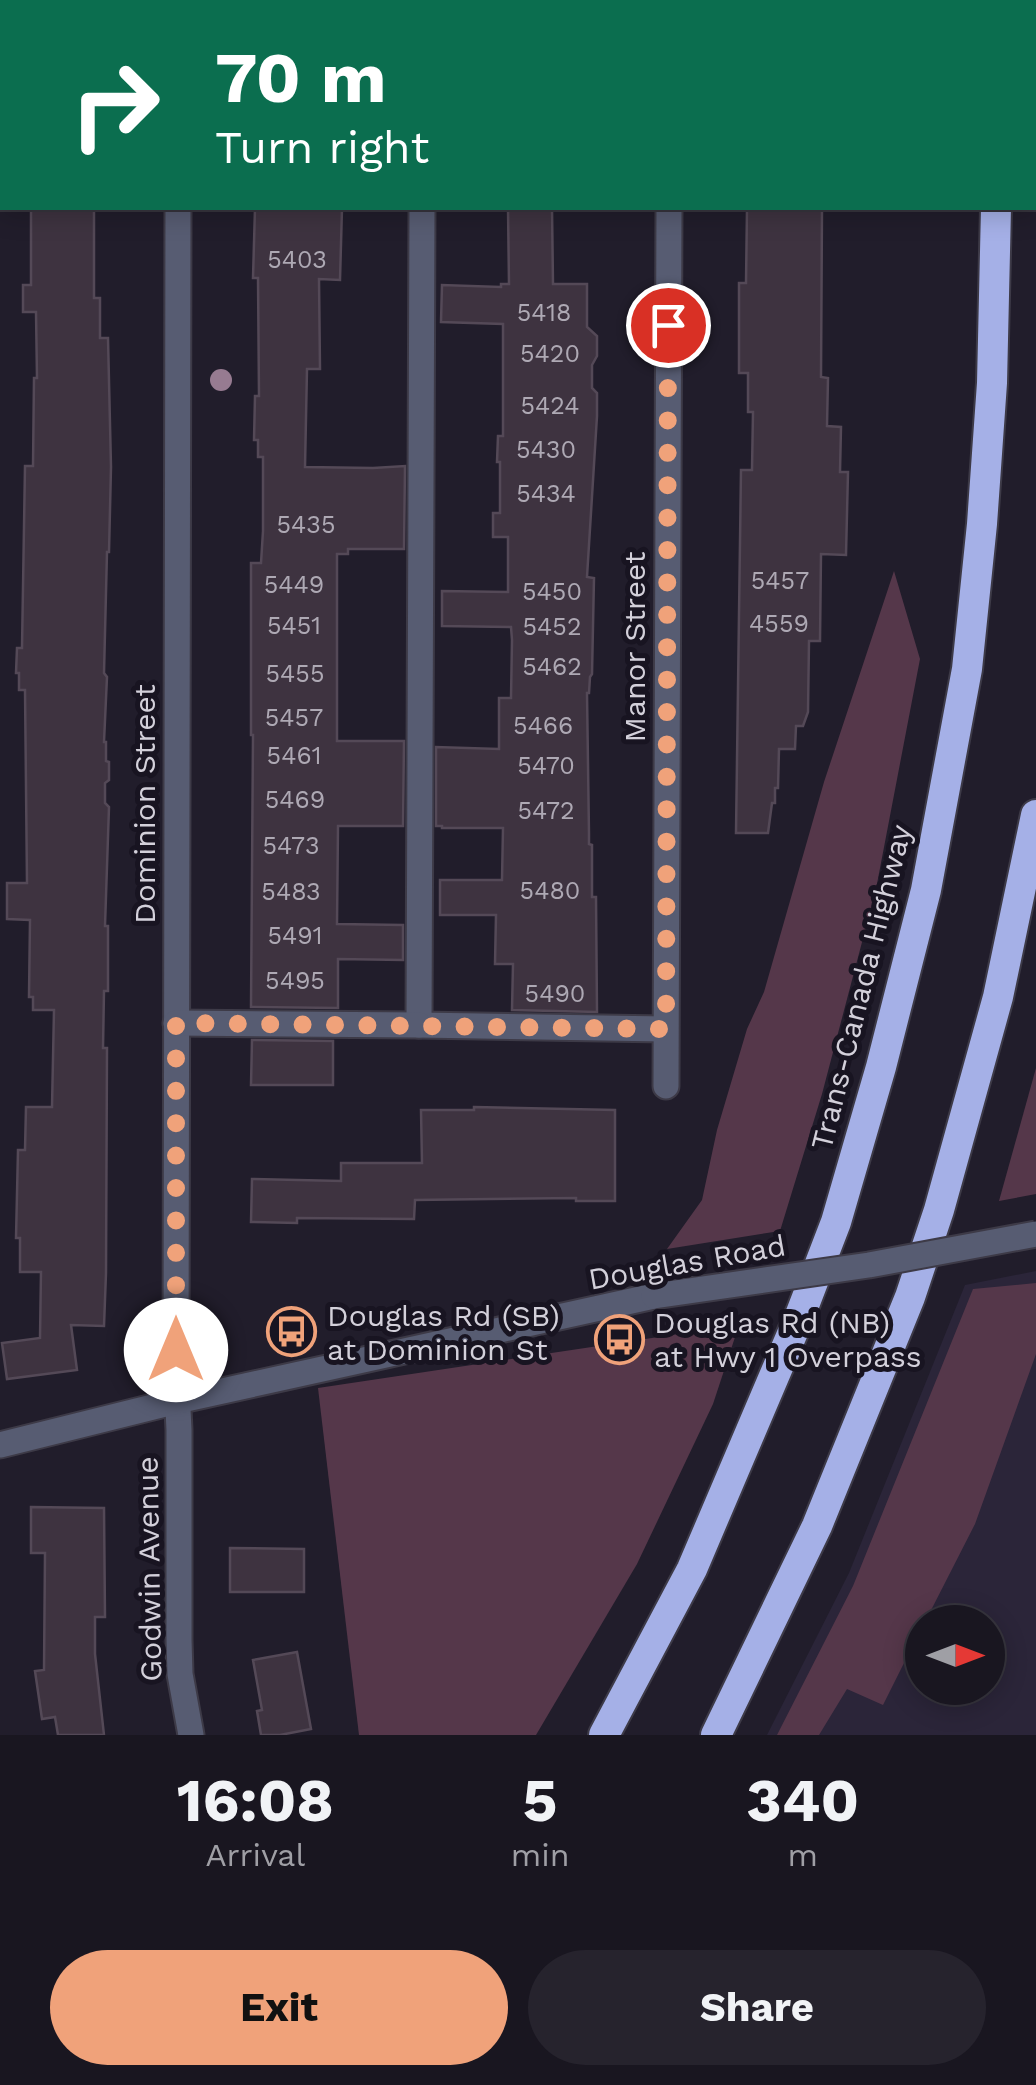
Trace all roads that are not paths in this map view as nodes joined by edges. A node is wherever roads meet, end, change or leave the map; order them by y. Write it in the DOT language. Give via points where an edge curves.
graph roads {
  1 [pos="178,210"];
  2 [pos="422,210"];
  3 [pos="668,210"];
  4 [pos="996,210"];
  5 [pos="1036,815"];
  6 [pos="176,1023"];
  7 [pos="419,1025"];
  8 [pos="666,1029"];
  9 [pos="666,1086"];
  10 [pos="1036,1234"];
  11 [pos="178,1401"];
  12 [pos="0,1445"];
  13 [pos="191,1735"];
  14 [pos="604,1735"];
  15 [pos="716,1735"];
  1 -- 6 [label="street, Dominion Street"];
  2 -- 7 [label="street"];
  3 -- 8 [label="street, Manor Street"];
  4 -- 14 [label="highway, Trans-Canada Highway" via="992,384 967,669 926,890 881,1067 836,1222 801,1313 692,1569"];
  5 -- 15 [label="highway" via="998,997 910,1297 817,1526"];
  6 -- 7 [label="street"];
  6 -- 11 [label="street, Dominion Street"];
  7 -- 8 [label="street"];
  8 -- 9 [label="street, Manor Street"];
  10 -- 11 [label="street, Douglas Road, bridge" via="654,1296"];
  11 -- 12 [label="street, Douglas Road"];
  11 -- 13 [label="street, Godwin Avenue" via="180,1674"];
}
